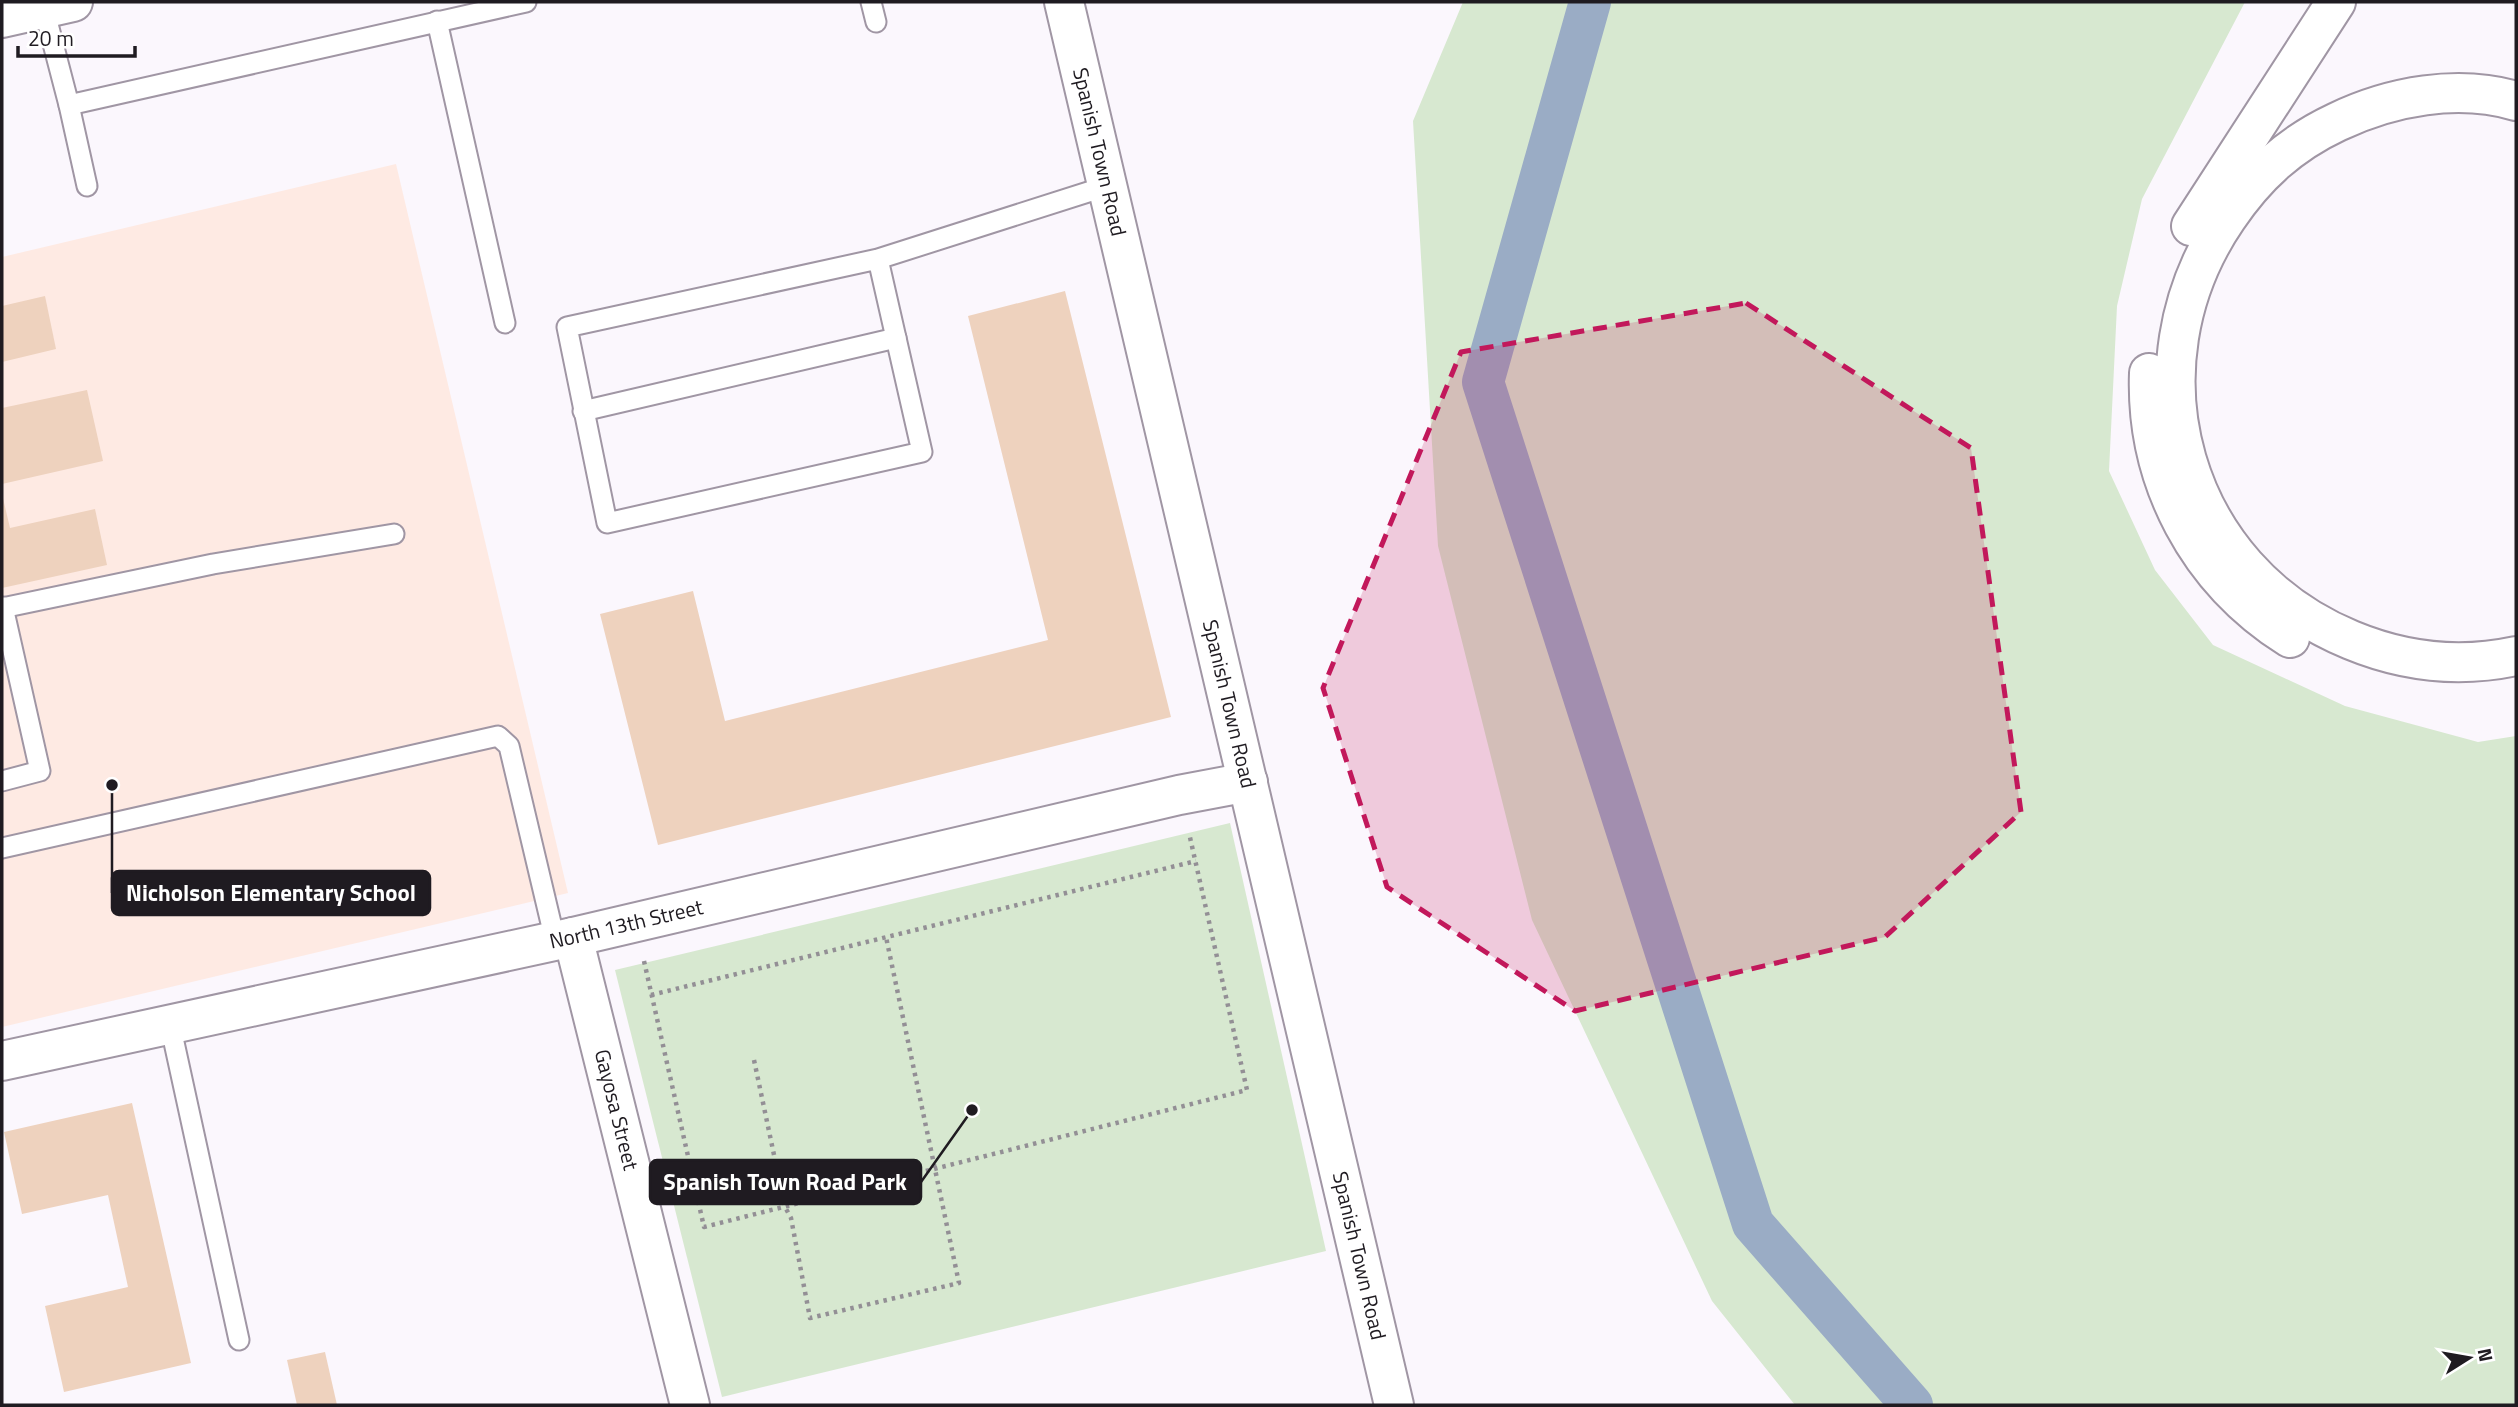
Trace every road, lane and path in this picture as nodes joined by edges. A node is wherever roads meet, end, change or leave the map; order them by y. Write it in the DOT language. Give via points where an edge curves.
graph roads {
  1 [pos="526,2"];
  2 [pos="871,2"];
  3 [pos="1064,2"];
  4 [pos="2336,2"];
  5 [pos="59,5"];
  6 [pos="2,18"];
  7 [pos="437,21"];
  8 [pos="876,22"];
  9 [pos="2516,101"];
  10 [pos="68,104"];
  11 [pos="87,186"];
  12 [pos="1107,186"];
  13 [pos="878,259"];
  14 [pos="505,323"];
  15 [pos="896,338"];
  16 [pos="583,411"];
  17 [pos="394,534"];
  18 [pos="2,608"];
  19 [pos="2516,656"];
  20 [pos="2516,681"];
  21 [pos="2,781"];
  22 [pos="1248,782"];
  23 [pos="1179,795"];
  24 [pos="2,848"];
  25 [pos="1196,861"];
  26 [pos="637,922"];
  27 [pos="886,937"];
  28 [pos="564,938"];
  29 [pos="651,995"];
  30 [pos="170,1024"];
  31 [pos="754,1060"];
  32 [pos="2,1061"];
  33 [pos="935,1169"];
  34 [pos="785,1207"];
  35 [pos="239,1340"];
  36 [pos="690,1405"];
  37 [pos="1394,1405"];
  1 -- 7 [label="lane"];
  2 -- 8 [label="lane"];
  3 -- 12 [label="main road, Spanish Town Road"];
  4 -- 20 [label="main road" via="2194,220 2166,280 2150,353 2150,412 2157,458 2175,510 2200,553 2240,599 2287,636 2334,662 2403,683 2455,688"];
  5 -- 6 [label="main road"];
  5 -- 10 [label="lane"];
  7 -- 10 [label="lane"];
  7 -- 14 [label="lane"];
  9 -- 19 [label="main road" via="2480,94 2409,97 2325,127 2275,160 2240,200 2207,250 2184,307 2176,380 2180,432 2197,487 2239,559 2278,597 2332,632 2386,653 2444,662"];
  10 -- 11 [label="lane"];
  12 -- 13 [label="lane"];
  12 -- 22 [label="main road, Spanish Town Road"];
  13 -- 15 [label="lane"];
  13 -- 16 [label="lane" via="566,327"];
  15 -- 16 [label="lane"];
  15 -- 16 [label="lane" via="922,452 607,523"];
  17 -- 18 [label="lane" via="213,564"];
  18 -- 21 [label="lane" via="40,771"];
  22 -- 23 [label="main road, North 13th Street"];
  22 -- 37 [label="main road, Spanish Town Road"];
  23 -- 25 [label="path"];
  23 -- 26 [label="main road, North 13th Street"];
  24 -- 28 [label="lane" via="498,736 509,746"];
  25 -- 27 [label="path"];
  25 -- 33 [label="path" via="1247,1090"];
  26 -- 28 [label="main road, North 13th Street"];
  26 -- 29 [label="path"];
  27 -- 29 [label="path"];
  27 -- 33 [label="path"];
  28 -- 30 [label="main road, North 13th Street"];
  28 -- 36 [label="main road, Gayosa Street"];
  29 -- 34 [label="path" via="704,1227"];
  30 -- 32 [label="main road, North 13th Street"];
  30 -- 35 [label="lane"];
  31 -- 34 [label="path"];
  33 -- 34 [label="path"];
  33 -- 34 [label="path" via="959,1283 810,1318"];
}
